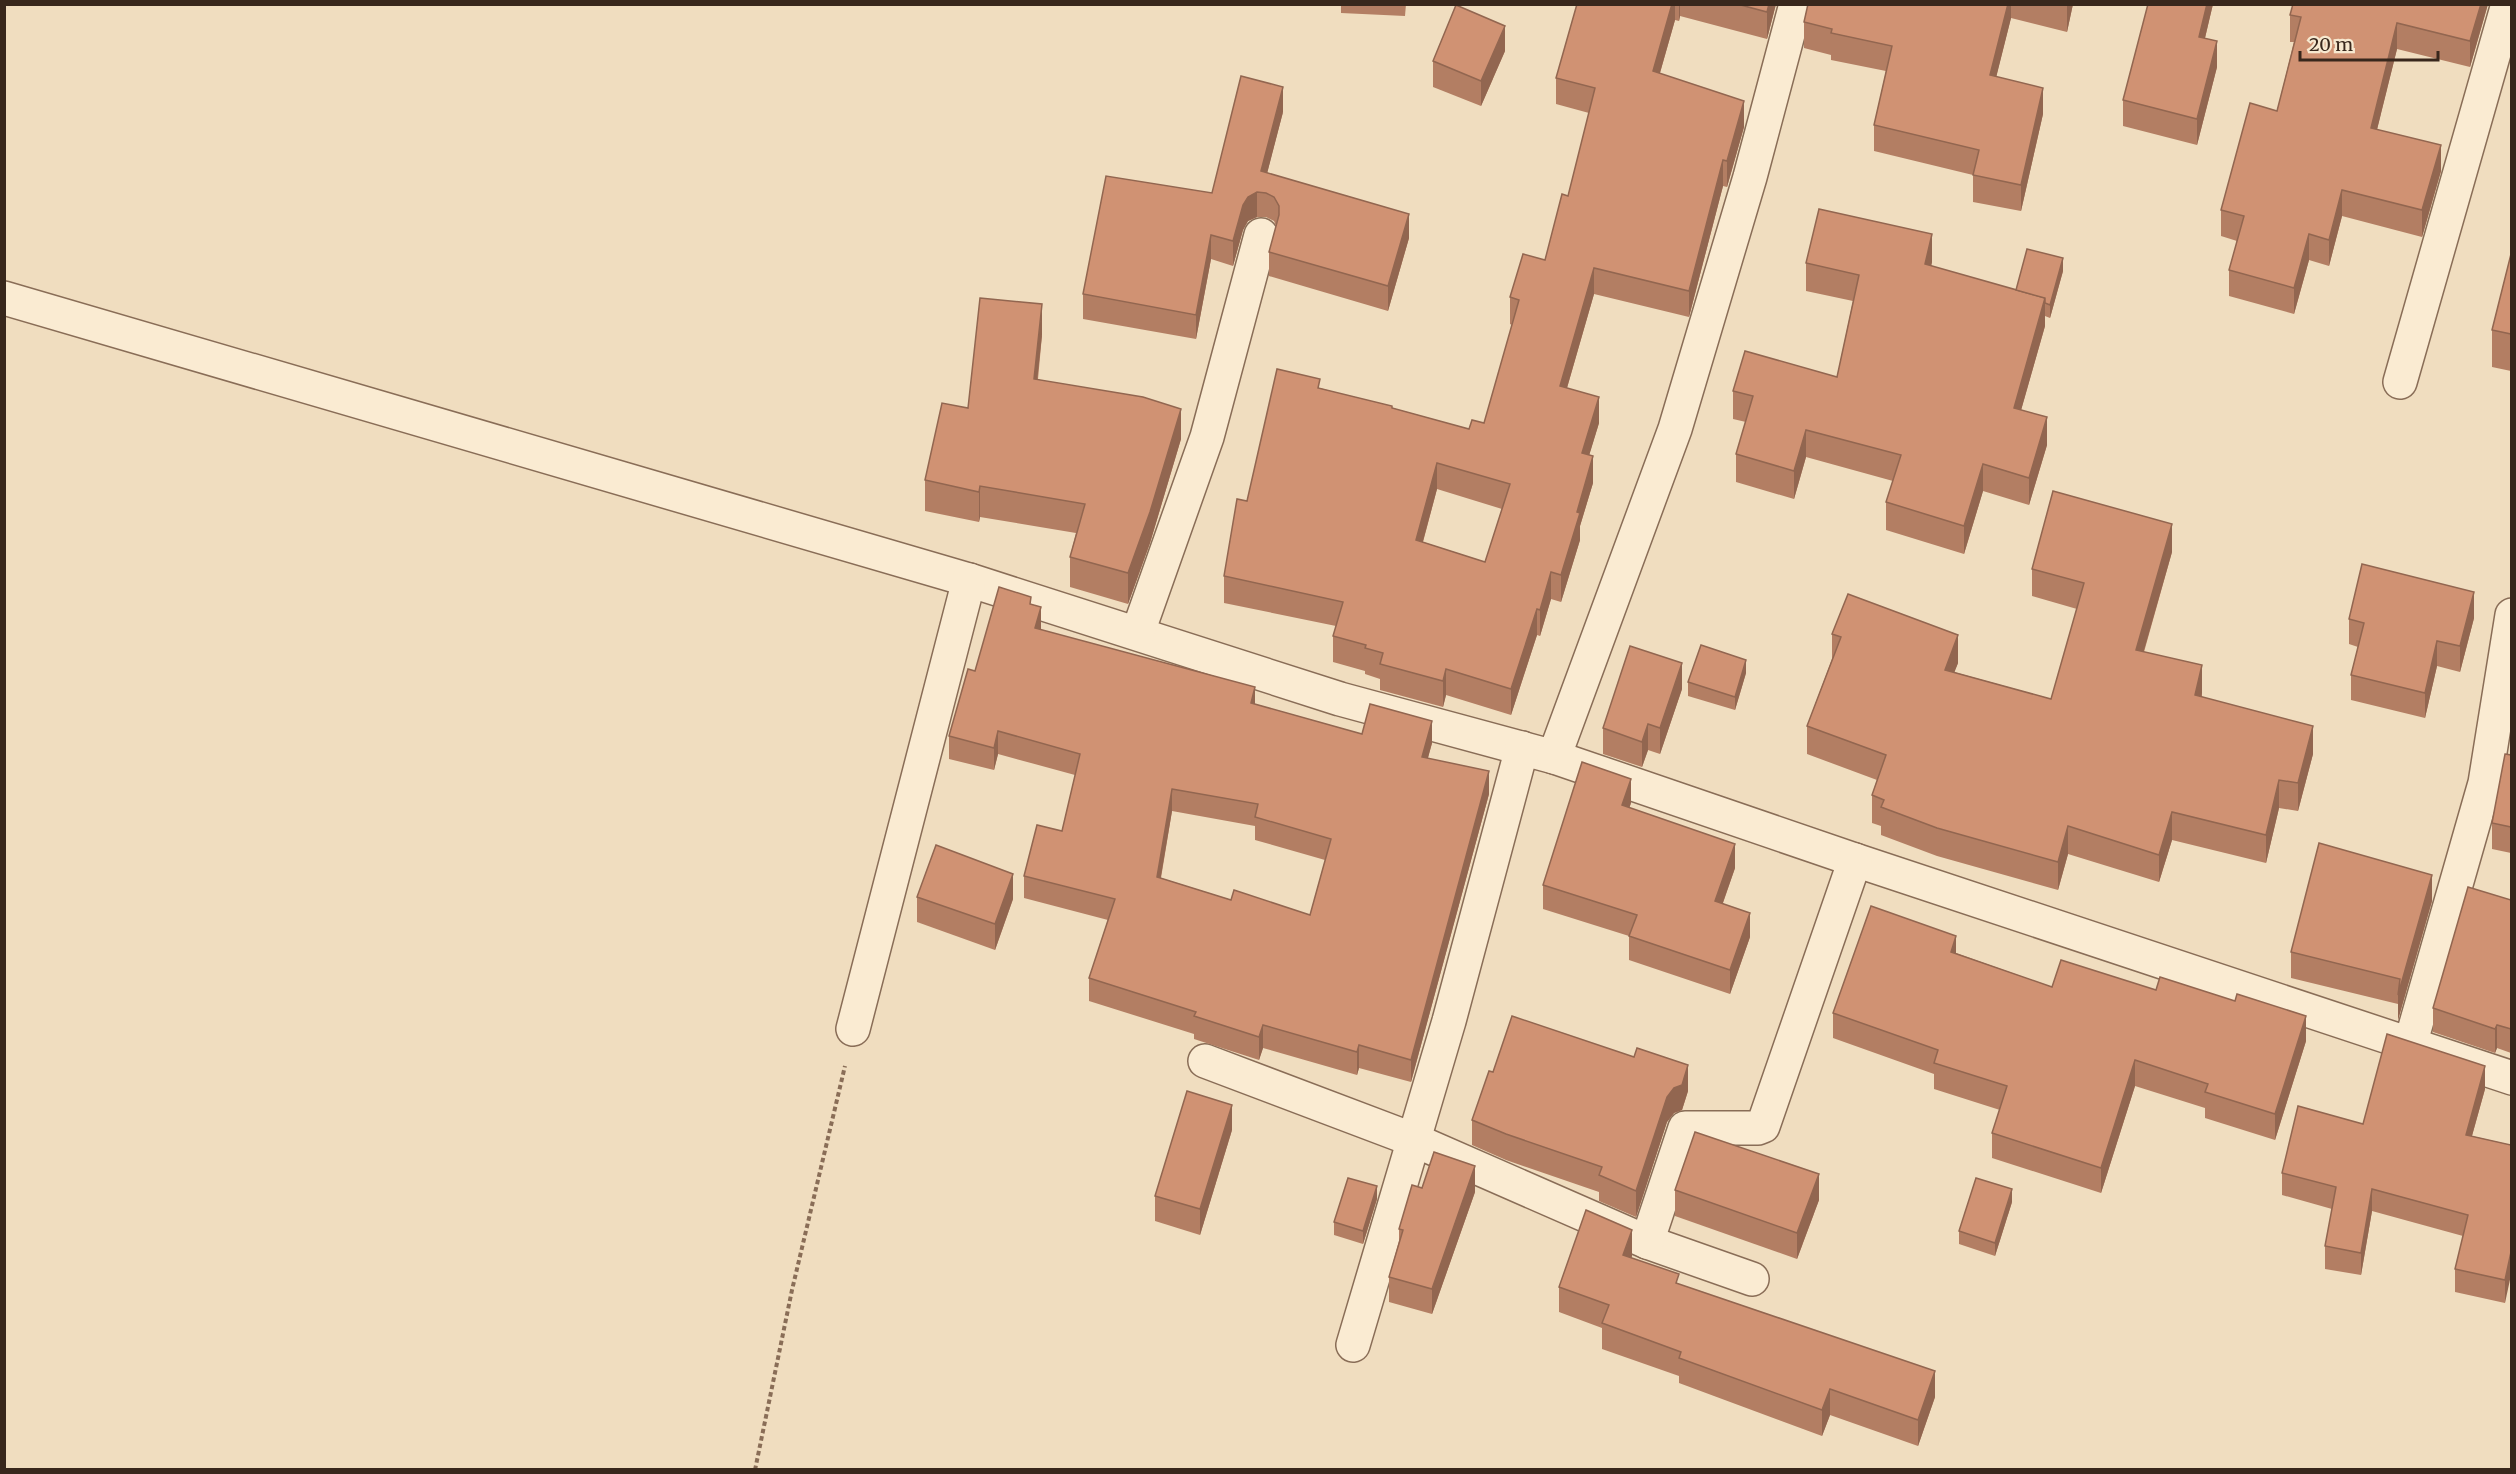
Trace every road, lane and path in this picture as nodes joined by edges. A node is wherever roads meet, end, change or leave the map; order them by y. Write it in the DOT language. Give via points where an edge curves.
graph roads {
  1 [pos="1796,4"];
  2 [pos="2508,4"];
  3 [pos="1261,235"];
  4 [pos="4,298"];
  5 [pos="2400,382"];
  6 [pos="969,580"];
  7 [pos="2511,615"];
  8 [pos="1138,632"];
  9 [pos="1522,748"];
  10 [pos="1554,757"];
  11 [pos="1855,860"];
  12 [pos="853,1029"];
  13 [pos="2410,1045"];
  14 [pos="1205,1061"];
  15 [pos="2511,1078"];
  16 [pos="1414,1140"];
  17 [pos="1647,1242"];
  18 [pos="1752,1279"];
  19 [pos="1353,1345"];
  20 [pos="755,1470"];
  1 -- 10 [label="street" via="1750,177 1675,429"];
  2 -- 5 [label="street"];
  3 -- 8 [label="street" via="1207,437"];
  4 -- 6 [label="street"];
  6 -- 8 [label="street"];
  6 -- 12 [label="street"];
  7 -- 13 [label="street" via="2485,783"];
  8 -- 9 [label="street" via="1340,699"];
  9 -- 10 [label="street"];
  9 -- 16 [label="street"];
  10 -- 11 [label="street"];
  11 -- 13 [label="street"];
  11 -- 17 [label="street" via="1763,1126 1685,1128"];
  12 -- 20 [label="path"];
  13 -- 15 [label="street"];
  14 -- 16 [label="street"];
  16 -- 17 [label="street"];
  16 -- 19 [label="street"];
  17 -- 18 [label="street"];
}
